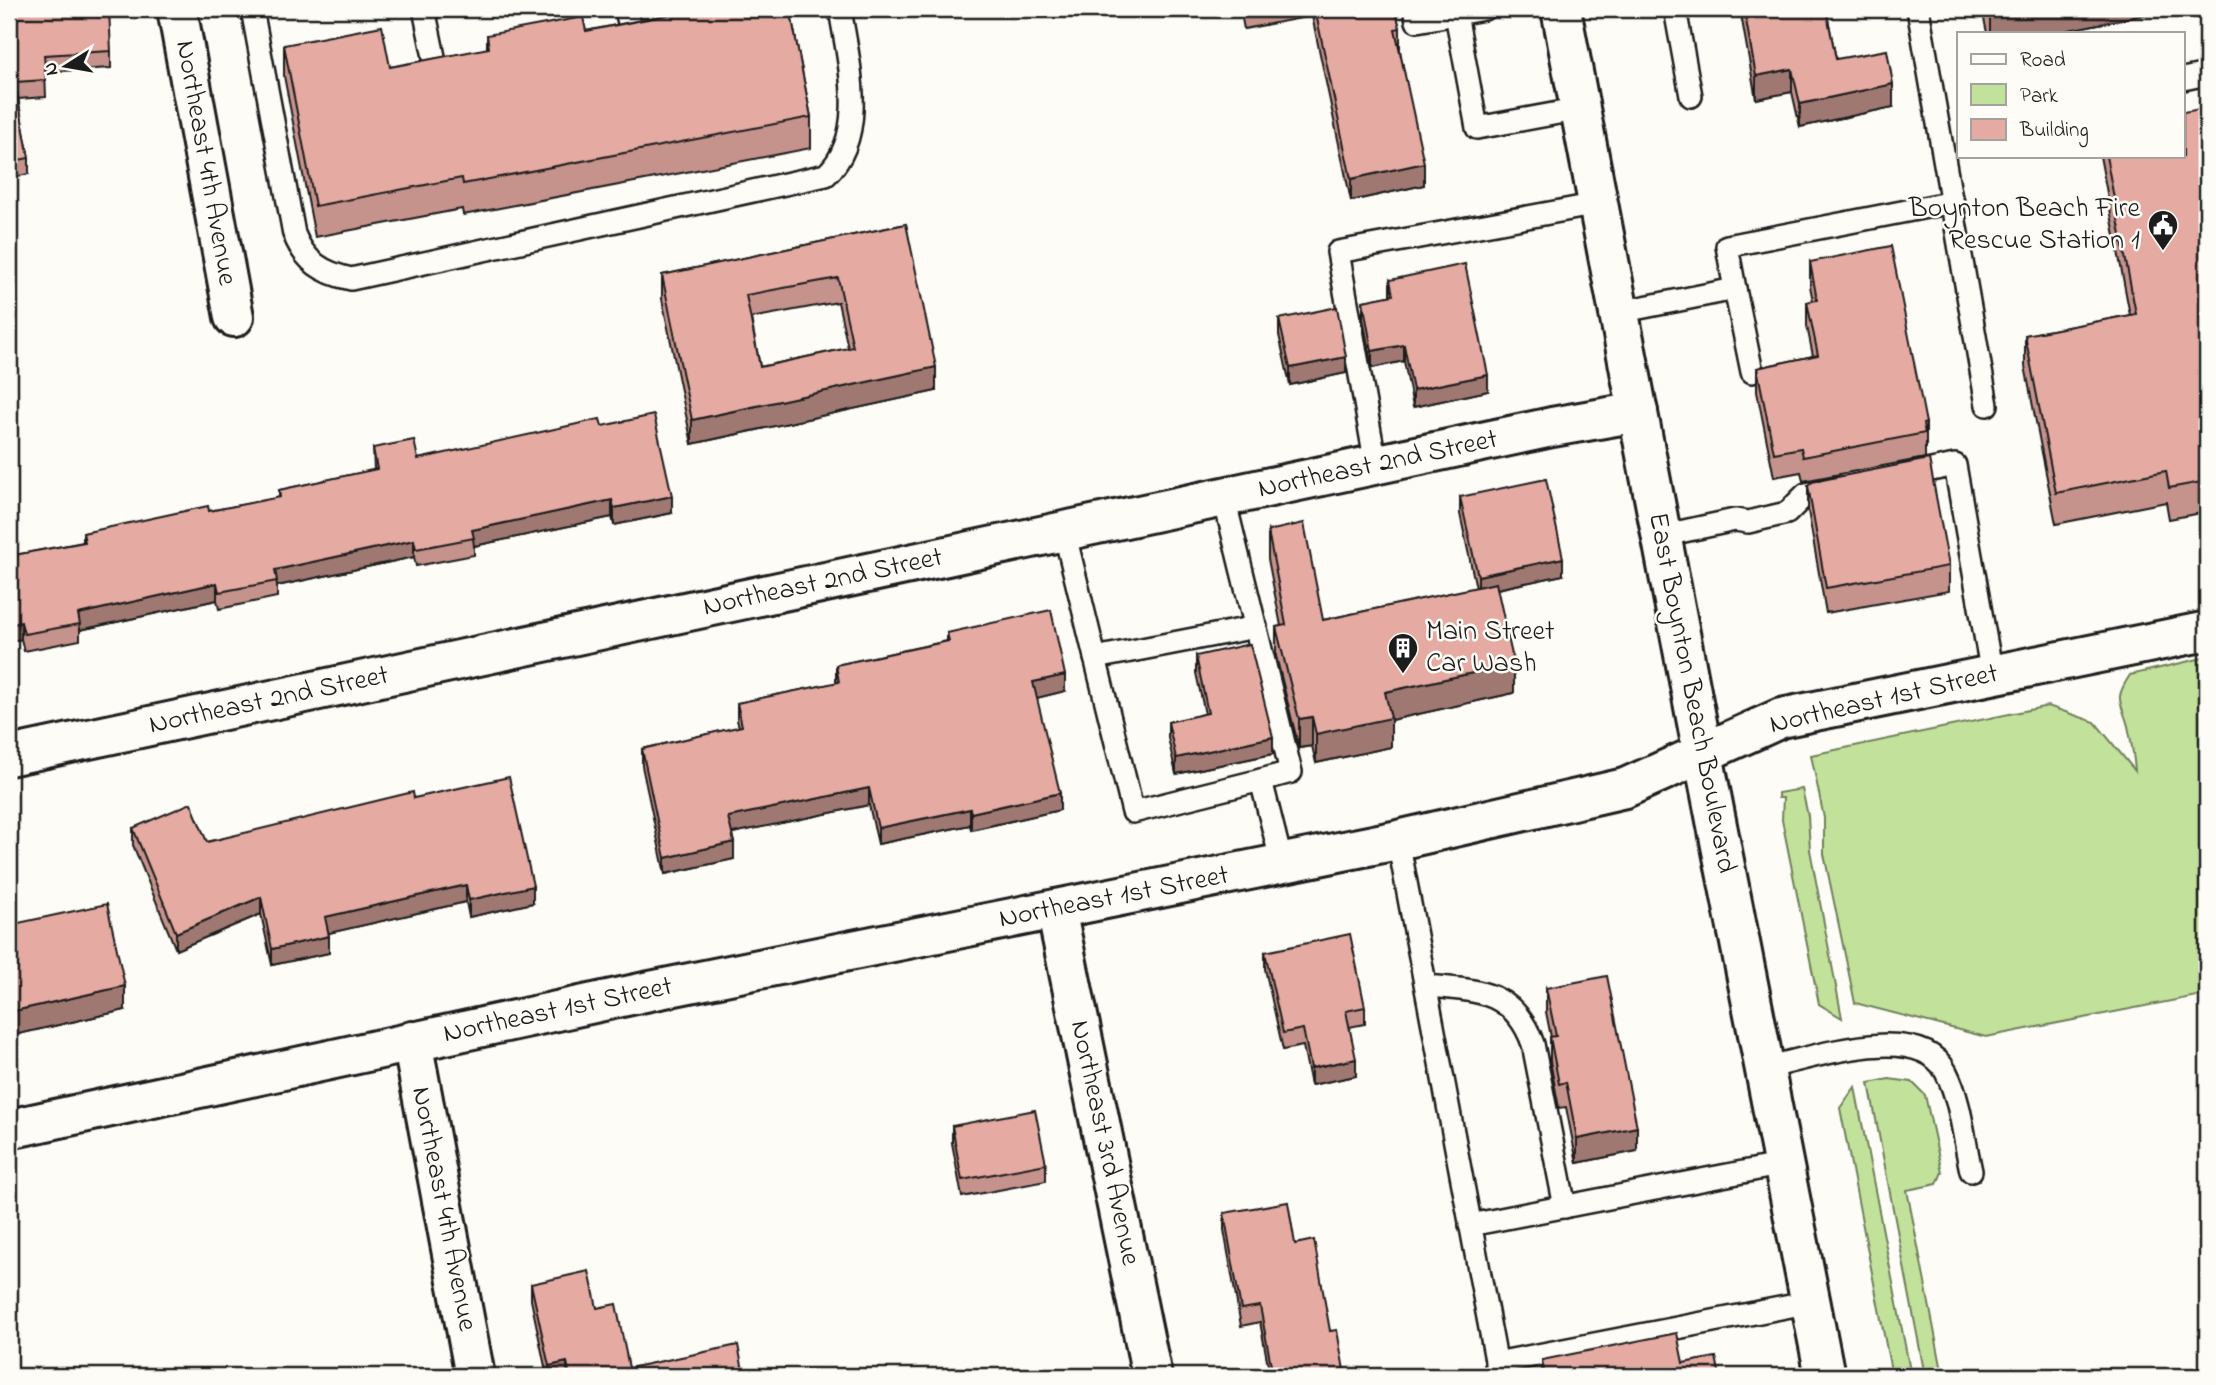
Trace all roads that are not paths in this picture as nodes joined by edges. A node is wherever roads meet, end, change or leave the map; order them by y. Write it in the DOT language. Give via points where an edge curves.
graph roads {
  1 [pos="177,9"];
  2 [pos="251,9"];
  3 [pos="424,9"];
  4 [pos="626,9"];
  5 [pos="840,9"];
  6 [pos="1415,9"];
  7 [pos="1485,9"];
  8 [pos="1561,9"];
  9 [pos="1675,9"];
  10 [pos="1918,9"];
  11 [pos="1456,14"];
  12 [pos="632,37"];
  13 [pos="2207,74"];
  14 [pos="438,76"];
  15 [pos="2184,79"];
  16 [pos="1691,96"];
  17 [pos="1580,109"];
  18 [pos="1950,130"];
  19 [pos="1953,202"];
  20 [pos="1598,204"];
  21 [pos="1735,289"];
  22 [pos="1619,312"];
  23 [pos="234,317"];
  24 [pos="1752,372"];
  25 [pos="1987,405"];
  26 [pos="1638,412"];
  27 [pos="1376,465"];
  28 [pos="1887,479"];
  29 [pos="1860,484"];
  30 [pos="1224,498"];
  31 [pos="1064,531"];
  32 [pos="1661,536"];
  33 [pos="1255,627"];
  34 [pos="2207,631"];
  35 [pos="1096,658"];
  36 [pos="1992,675"];
  37 [pos="1703,754"];
  38 [pos="9,756"];
  39 [pos="1261,780"];
  40 [pos="1398,840"];
  41 [pos="1282,864"];
  42 [pos="1056,909"];
  43 [pos="1426,986"];
  44 [pos="412,1041"];
  45 [pos="1764,1068"];
  46 [pos="9,1129"];
  47 [pos="1784,1164"];
  48 [pos="1971,1171"];
  49 [pos="1565,1207"];
  50 [pos="1470,1225"];
  51 [pos="1811,1302"];
  52 [pos="1497,1369"];
  53 [pos="475,1376"];
  54 [pos="1152,1376"];
  55 [pos="1825,1376"];
  1 -- 23 [label="street, Northeast 4th Avenue"];
  2 -- 5 [label="lane" via="294,234 313,263 330,275 351,279 827,175 840,162 849,142 851,79"];
  3 -- 14 [label="lane"];
  4 -- 12 [label="lane"];
  6 -- 11 [label="lane" via="1417,21"];
  7 -- 11 [label="lane"];
  8 -- 17 [label="street, East Boynton Beach Boulevard"];
  9 -- 16 [label="lane"];
  10 -- 18 [label="lane"];
  11 -- 17 [label="lane" via="1477,128"];
  13 -- 15 [label="lane"];
  17 -- 20 [label="street, East Boynton Beach Boulevard"];
  18 -- 19 [label="lane"];
  19 -- 21 [label="lane" via="1727,246"];
  19 -- 25 [label="lane"];
  20 -- 22 [label="street, East Boynton Beach Boulevard"];
  20 -- 27 [label="lane" via="1338,252"];
  21 -- 22 [label="lane"];
  21 -- 24 [label="lane"];
  22 -- 26 [label="street, East Boynton Beach Boulevard"];
  26 -- 27 [label="street, Northeast 2nd Street"];
  26 -- 32 [label="street, East Boynton Beach Boulevard"];
  27 -- 30 [label="street, Northeast 2nd Street"];
  28 -- 36 [label="lane" via="1955,466"];
  29 -- 32 [label="lane" via="1806,494 1787,513"];
  30 -- 31 [label="street, Northeast 2nd Street"];
  30 -- 33 [label="lane"];
  31 -- 35 [label="lane"];
  31 -- 38 [label="street, Northeast 2nd Street"];
  32 -- 37 [label="street, East Boynton Beach Boulevard"];
  33 -- 35 [label="lane"];
  33 -- 39 [label="lane" via="1291,772"];
  34 -- 36 [label="street, Northeast 1st Street"];
  35 -- 39 [label="lane" via="1133,811"];
  36 -- 37 [label="street, Northeast 1st Street" via="1781,718"];
  37 -- 40 [label="street, Northeast 1st Street" via="1625,788"];
  37 -- 45 [label="street, East Boynton Beach Boulevard"];
  39 -- 41 [label="lane"];
  40 -- 41 [label="street, Northeast 1st Street"];
  40 -- 43 [label="lane"];
  41 -- 42 [label="street, Northeast 1st Street"];
  42 -- 44 [label="street, Northeast 1st Street"];
  42 -- 54 [label="street, Northeast 3rd Avenue"];
  43 -- 49 [label="lane" via="1494,997 1525,1021"];
  43 -- 50 [label="lane"];
  44 -- 46 [label="street, Northeast 1st Street"];
  44 -- 53 [label="street, Northeast 4th Avenue"];
  45 -- 47 [label="street, East Boynton Beach Boulevard"];
  45 -- 48 [label="lane" via="1865,1047 1895,1043 1917,1047 1934,1057 1950,1080"];
  47 -- 49 [label="lane"];
  47 -- 51 [label="street, East Boynton Beach Boulevard"];
  49 -- 50 [label="lane"];
  50 -- 52 [label="lane"];
  51 -- 52 [label="lane"];
  51 -- 55 [label="street, East Boynton Beach Boulevard"];
}
